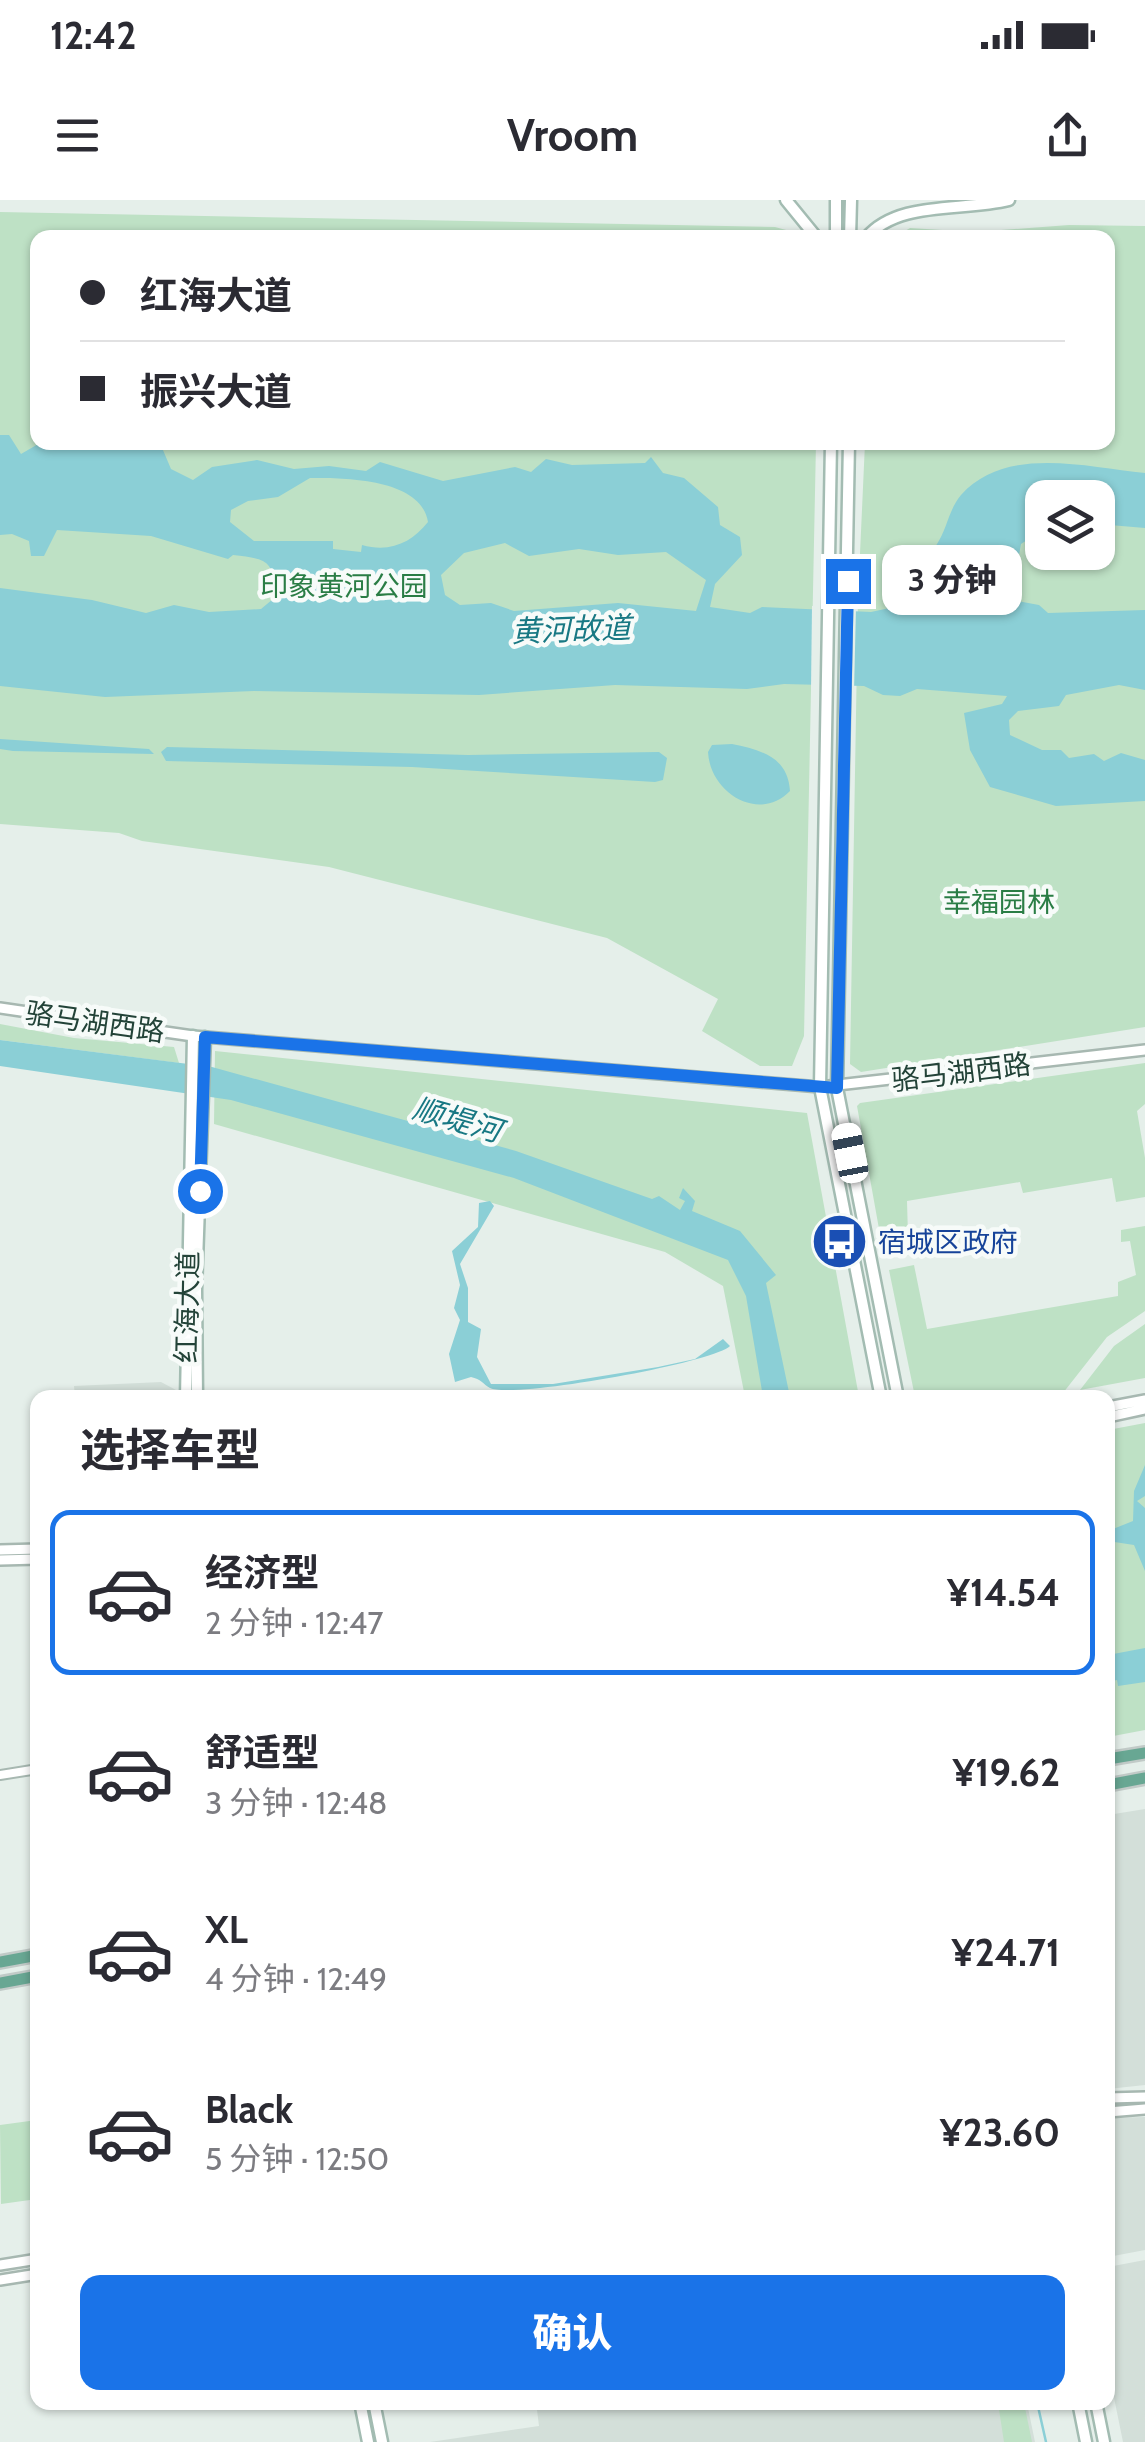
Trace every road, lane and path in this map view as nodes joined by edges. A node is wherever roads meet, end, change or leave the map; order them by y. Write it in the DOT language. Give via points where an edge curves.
graph roads {
  1 [pos="786,200"];
  2 [pos="836,200"];
  3 [pos="850,200"];
  4 [pos="1009,200"];
  5 [pos="810,230"];
  6 [pos="836,230"];
  7 [pos="850,230"];
  8 [pos="871,230"];
  9 [pos="831,450"];
  10 [pos="849,450"];
  11 [pos="0,1008"];
  12 [pos="192,1036"];
  13 [pos="205,1037"];
  14 [pos="1145,1050"];
  15 [pos="820,1088"];
  16 [pos="837,1088"];
  17 [pos="197,1121"];
  18 [pos="186,1390"];
  19 [pos="197,1390"];
  20 [pos="879,1390"];
  21 [pos="896,1390"];
  22 [pos="1145,1400"];
  23 [pos="1115,1406"];
  24 [pos="1145,1410"];
  25 [pos="1115,1415"];
  26 [pos="0,1550"];
  27 [pos="30,1550"];
  28 [pos="30,1559"];
  29 [pos="0,1560"];
  30 [pos="1145,1753"];
  31 [pos="1115,1758"];
  32 [pos="30,1769"];
  33 [pos="0,1775"];
  34 [pos="1145,1778"];
  35 [pos="1115,1784"];
  36 [pos="30,1956"];
  37 [pos="0,1962"];
  38 [pos="30,1977"];
  39 [pos="0,1983"];
  40 [pos="1145,2097"];
  41 [pos="1115,2098"];
  42 [pos="1145,2110"];
  43 [pos="1115,2112"];
  44 [pos="30,2260"];
  45 [pos="0,2265"];
  46 [pos="30,2275"];
  47 [pos="0,2280"];
  48 [pos="362,2410"];
  49 [pos="376,2410"];
  50 [pos="1080,2410"];
  51 [pos="1098,2410"];
  52 [pos="368,2442"];
  53 [pos="382,2442"];
  54 [pos="1086,2442"];
  55 [pos="1104,2442"];
  1 -- 5 [label="main road"];
  2 -- 6 [label="main road"];
  3 -- 7 [label="main road"];
  4 -- 8 [label="main road" via="906,207"];
  9 -- 15 [label="main road"];
  10 -- 16 [label="main road"];
  11 -- 12 [label="street, 骆马湖西路"];
  12 -- 13 [label="street, 骆马湖西路"];
  12 -- 17 [label="main road, 红海大道"];
  13 -- 15 [label="street, 骆马湖西路"];
  13 -- 17 [label="main road"];
  14 -- 16 [label="street, 骆马湖西路"];
  15 -- 16 [label="street, 骆马湖西路"];
  15 -- 20 [label="main road"];
  16 -- 21 [label="main road"];
  17 -- 18 [label="main road, 红海大道"];
  17 -- 19 [label="main road, 红海大道"];
  22 -- 23 [label="street"];
  24 -- 25 [label="street"];
  26 -- 27 [label="street"];
  28 -- 29 [label="street"];
  30 -- 31 [label="main road"];
  32 -- 33 [label="street"];
  34 -- 35 [label="main road"];
  36 -- 37 [label="main road"];
  38 -- 39 [label="main road"];
  40 -- 41 [label="street"];
  42 -- 43 [label="street"];
  44 -- 45 [label="street"];
  46 -- 47 [label="street"];
  48 -- 52 [label="main road"];
  49 -- 53 [label="main road"];
  50 -- 54 [label="main road"];
  51 -- 55 [label="main road"];
}
